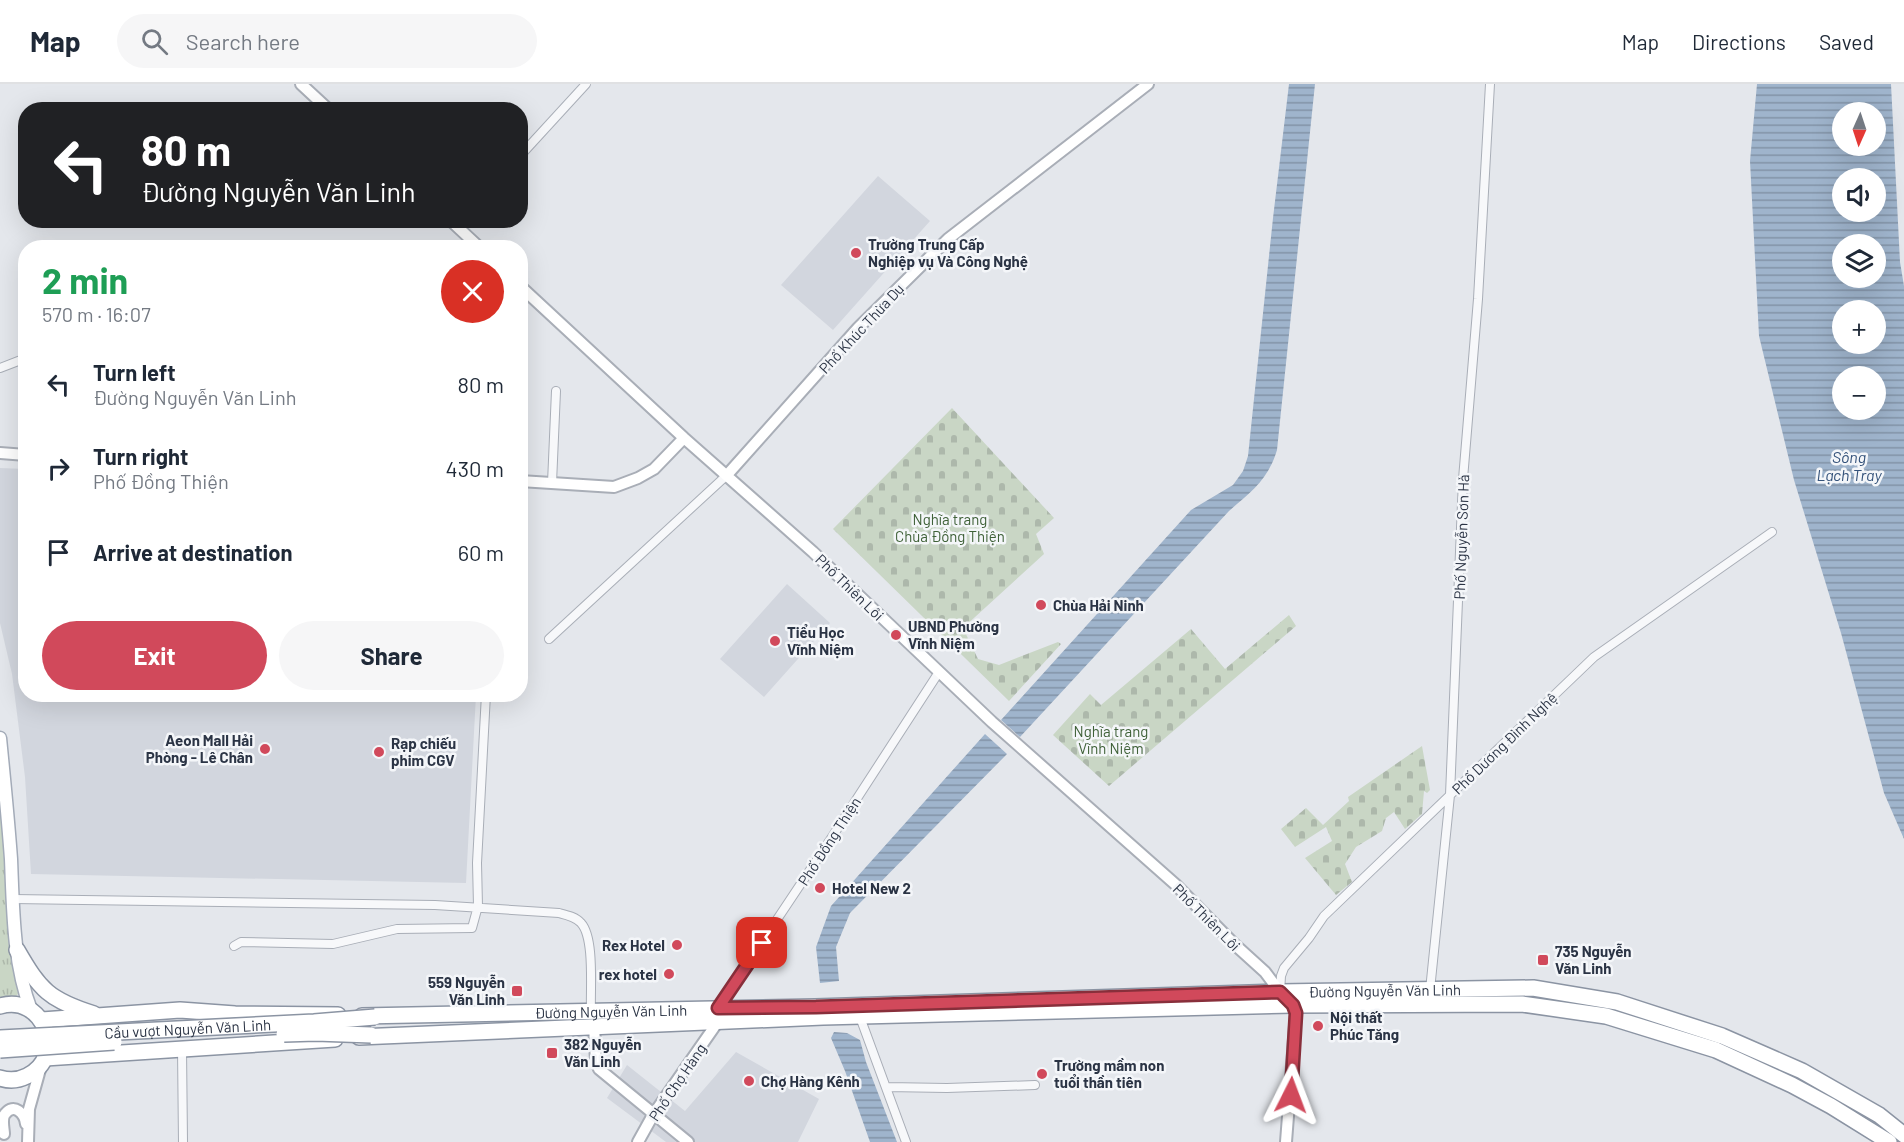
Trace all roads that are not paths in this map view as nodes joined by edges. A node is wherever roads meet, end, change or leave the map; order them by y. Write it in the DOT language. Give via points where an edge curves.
graph roads {
  1 [pos="301,84"];
  2 [pos="586,84"];
  3 [pos="1148,84"];
  4 [pos="1490,84"];
  5 [pos="320,102"];
  6 [pos="528,147"];
  7 [pos="528,293"];
  8 [pos="18,361"];
  9 [pos="0,368"];
  10 [pos="556,391"];
  11 [pos="684,438"];
  12 [pos="0,453"];
  13 [pos="18,454"];
  14 [pos="727,475"];
  15 [pos="528,482"];
  16 [pos="552,483"];
  17 [pos="1772,532"];
  18 [pos="549,639"];
  19 [pos="939,672"];
  20 [pos="486,702"];
  21 [pos="0,738"];
  22 [pos="1450,795"];
  23 [pos="13,899"];
  24 [pos="478,906"];
  25 [pos="234,946"];
  26 [pos="17,950"];
  27 [pos="1431,990"];
  28 [pos="1280,992"];
  29 [pos="1293,1005"];
  30 [pos="0,1006"];
  31 [pos="856,1011"];
  32 [pos="37,1015"];
  33 [pos="108,1016"];
  34 [pos="718,1016"];
  35 [pos="375,1017"];
  36 [pos="592,1019"];
  37 [pos="371,1035"];
  38 [pos="0,1038"];
  39 [pos="182,1049"];
  40 [pos="0,1050"];
  41 [pos="122,1052"];
  42 [pos="43,1062"];
  43 [pos="0,1078"];
  44 [pos="1035,1085"];
  45 [pos="887,1088"];
  46 [pos="0,1112"];
  47 [pos="653,1115"];
  48 [pos="1904,1135"];
  49 [pos="4,1138"];
  50 [pos="28,1138"];
  51 [pos="183,1142"];
  52 [pos="638,1142"];
  53 [pos="688,1142"];
  54 [pos="906,1142"];
  55 [pos="1286,1142"];
  56 [pos="1889,1142"];
  1 -- 5 [label="main road"];
  2 -- 6 [label="street"];
  3 -- 14 [label="main road, Phố Khúc Thừa Dụ" via="948,238 858,328"];
  4 -- 22 [label="street, Phố Nguyễn Sơn Hà" via="1463,479"];
  7 -- 11 [label="main road, Phố Thiên Lôi"];
  8 -- 9 [label="street"];
  10 -- 16 [label="street"];
  11 -- 14 [label="main road, Phố Thiên Lôi"];
  11 -- 16 [label="main road" via="654,469 614,487"];
  12 -- 13 [label="main road"];
  14 -- 18 [label="street"];
  14 -- 19 [label="main road, Phố Thiên Lôi"];
  15 -- 16 [label="main road"];
  17 -- 22 [label="street, Phố Dương Đình Nghệ" via="1594,657"];
  19 -- 28 [label="main road, Phố Thiên Lôi" via="1175,884 1265,972"];
  19 -- 34 [label="street, Phố Đồng Thiện"];
  20 -- 24 [label="street"];
  21 -- 23 [label="main road"];
  22 -- 27 [label="street, Phố Nguyễn Sơn Hà"];
  22 -- 28 [label="street, Phố Dương Đình Nghệ" via="1324,916 1284,968"];
  23 -- 24 [label="street"];
  23 -- 26 [label="main road"];
  24 -- 25 [label="street" via="469,929 397,929 333,944 241,942"];
  24 -- 36 [label="street" via="560,913 582,924 589,937"];
  26 -- 32 [label="main road" via="26,996"];
  26 -- 33 [label="highway" via="35,981 51,996 69,1006"];
  27 -- 28 [label="highway, Đường Nguyễn Văn Linh"];
  27 -- 48 [label="highway, Đường Nguyễn Văn Linh" via="1533,988 1617,1002 1722,1036 1802,1071 1879,1115"];
  28 -- 29 [label="main road, Phố Thiên Lôi"];
  28 -- 31 [label="highway, Đường Nguyễn Văn Linh"];
  29 -- 31 [label="highway, Đường Nguyễn Văn Linh"];
  29 -- 55 [label="main road" via="1296,1013"];
  29 -- 56 [label="highway, Đường Nguyễn Văn Linh" via="1522,1004 1606,1016 1716,1050 1831,1106"];
  30 -- 32 [label="highway, Đường Nguyễn Văn Linh" via="15,1004"];
  31 -- 34 [label="highway, Đường Nguyễn Văn Linh"];
  31 -- 45 [label="street"];
  32 -- 33 [label="highway, Đường Nguyễn Văn Linh"];
  32 -- 42 [label="highway" via="49,1039"];
  33 -- 35 [label="highway, Đường Nguyễn Văn Linh" via="180,1010"];
  33 -- 41 [label="highway" via="108,1044"];
  34 -- 36 [label="highway, Đường Nguyễn Văn Linh"];
  34 -- 47 [label="main road, Phố Chợ Hàng"];
  35 -- 36 [label="highway, Đường Nguyễn Văn Linh"];
  35 -- 38 [label="highway, Cầu vượt Nguyễn Văn Linh, bridge"];
  36 -- 37 [label="highway, Đường Nguyễn Văn Linh"];
  36 -- 47 [label="main road" via="599,1069"];
  37 -- 39 [label="highway, Đường Nguyễn Văn Linh"];
  37 -- 40 [label="highway, Cầu vượt Nguyễn Văn Linh, bridge" via="193,1037"];
  39 -- 41 [label="highway, Đường Nguyễn Văn Linh"];
  39 -- 51 [label="street"];
  41 -- 42 [label="highway, Đường Nguyễn Văn Linh"];
  42 -- 43 [label="highway" via="25,1077"];
  42 -- 50 [label="main road" via="29,1107"];
  44 -- 45 [label="street"];
  45 -- 54 [label="street"];
  46 -- 49 [label="main road"];
  47 -- 52 [label="main road, Phố Chợ Hàng"];
  47 -- 53 [label="main road"];
  49 -- 50 [label="main road" via="5,1114 15,1110 24,1114"];
}
